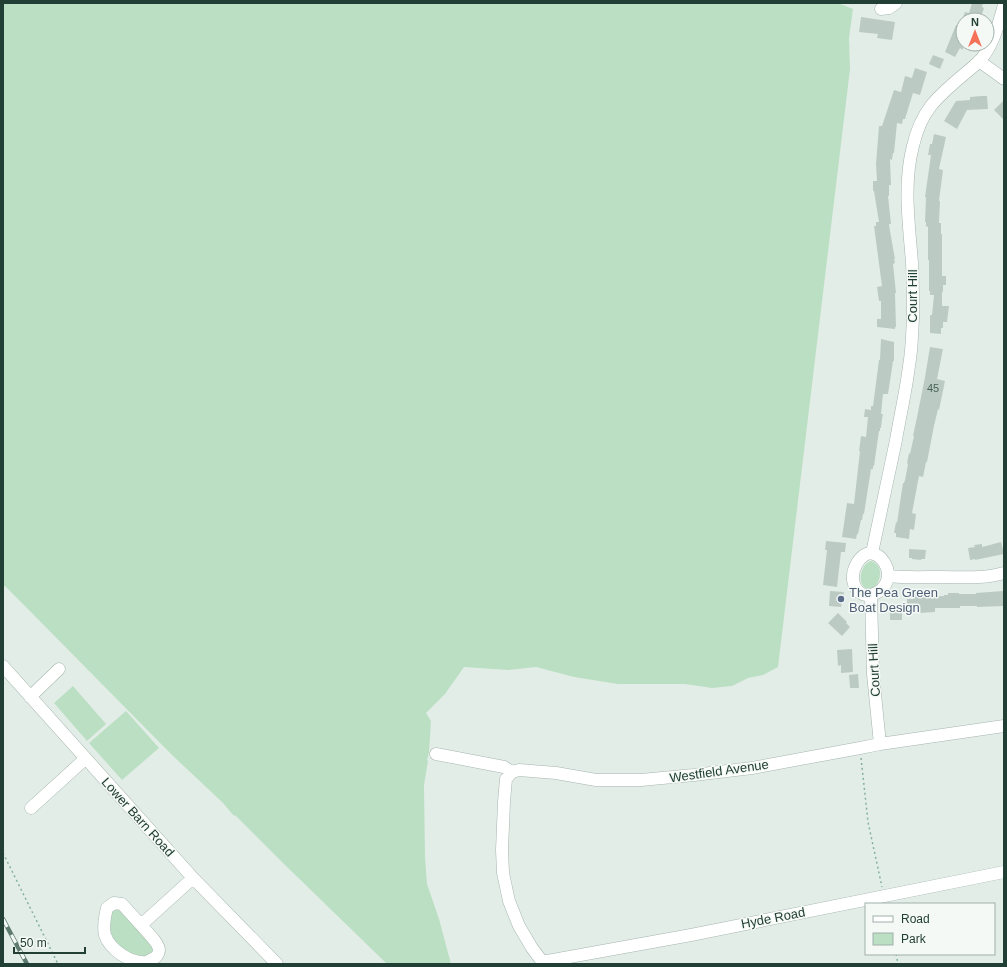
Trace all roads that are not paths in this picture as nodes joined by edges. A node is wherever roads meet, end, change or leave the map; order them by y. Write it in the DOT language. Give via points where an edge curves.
graph roads {
  1 [pos="896,3"];
  2 [pos="881,9"];
  3 [pos="1003,11"];
  4 [pos="979,61"];
  5 [pos="1004,79"];
  6 [pos="872,553"];
  7 [pos="1004,573"];
  8 [pos="888,576"];
  9 [pos="871,595"];
  10 [pos="3,666"];
  11 [pos="59,669"];
  12 [pos="30,697"];
  13 [pos="1004,726"];
  14 [pos="880,744"];
  15 [pos="436,754"];
  16 [pos="85,759"];
  17 [pos="512,772"];
  18 [pos="31,808"];
  19 [pos="1004,872"];
  20 [pos="193,878"];
  21 [pos="141,925"];
  22 [pos="543,963"];
  23 [pos="277,964"];
  1 -- 2 [label="street" via="892,7"];
  3 -- 4 [label="street, Court Hill" via="992,41"];
  4 -- 5 [label="street"];
  4 -- 6 [label="street, Court Hill" via="941,93 931,105 920,122 912,146 908,190 913,297 910,356 896,440"];
  6 -- 8 [label="street" via="883,560"];
  6 -- 9 [label="street" via="865,554 860,559 853,576 858,590 865,595"];
  7 -- 8 [label="street" via="974,577"];
  8 -- 9 [label="street" via="882,590"];
  9 -- 14 [label="street, Court Hill" via="873,674"];
  10 -- 12 [label="street, Lower Barn Road"];
  11 -- 12 [label="street"];
  12 -- 16 [label="street, Lower Barn Road"];
  13 -- 14 [label="street, Westfield Avenue"];
  14 -- 17 [label="street, Westfield Avenue" via="752,768 641,780 596,780 556,773 519,770"];
  15 -- 17 [label="street, Westfield Avenue" via="504,767"];
  16 -- 18 [label="street"];
  16 -- 20 [label="street, Lower Barn Road"];
  17 -- 22 [label="street" via="506,779 503,873 509,900 519,926"];
  19 -- 22 [label="street, Hyde Road"];
  20 -- 21 [label="street"];
  20 -- 23 [label="street, Lower Barn Road"];
  21 -- 21 [label="street" via="159,948 156,958 147,962 132,960 120,954 110,944 105,935 107,908 114,903 122,904"];
}
